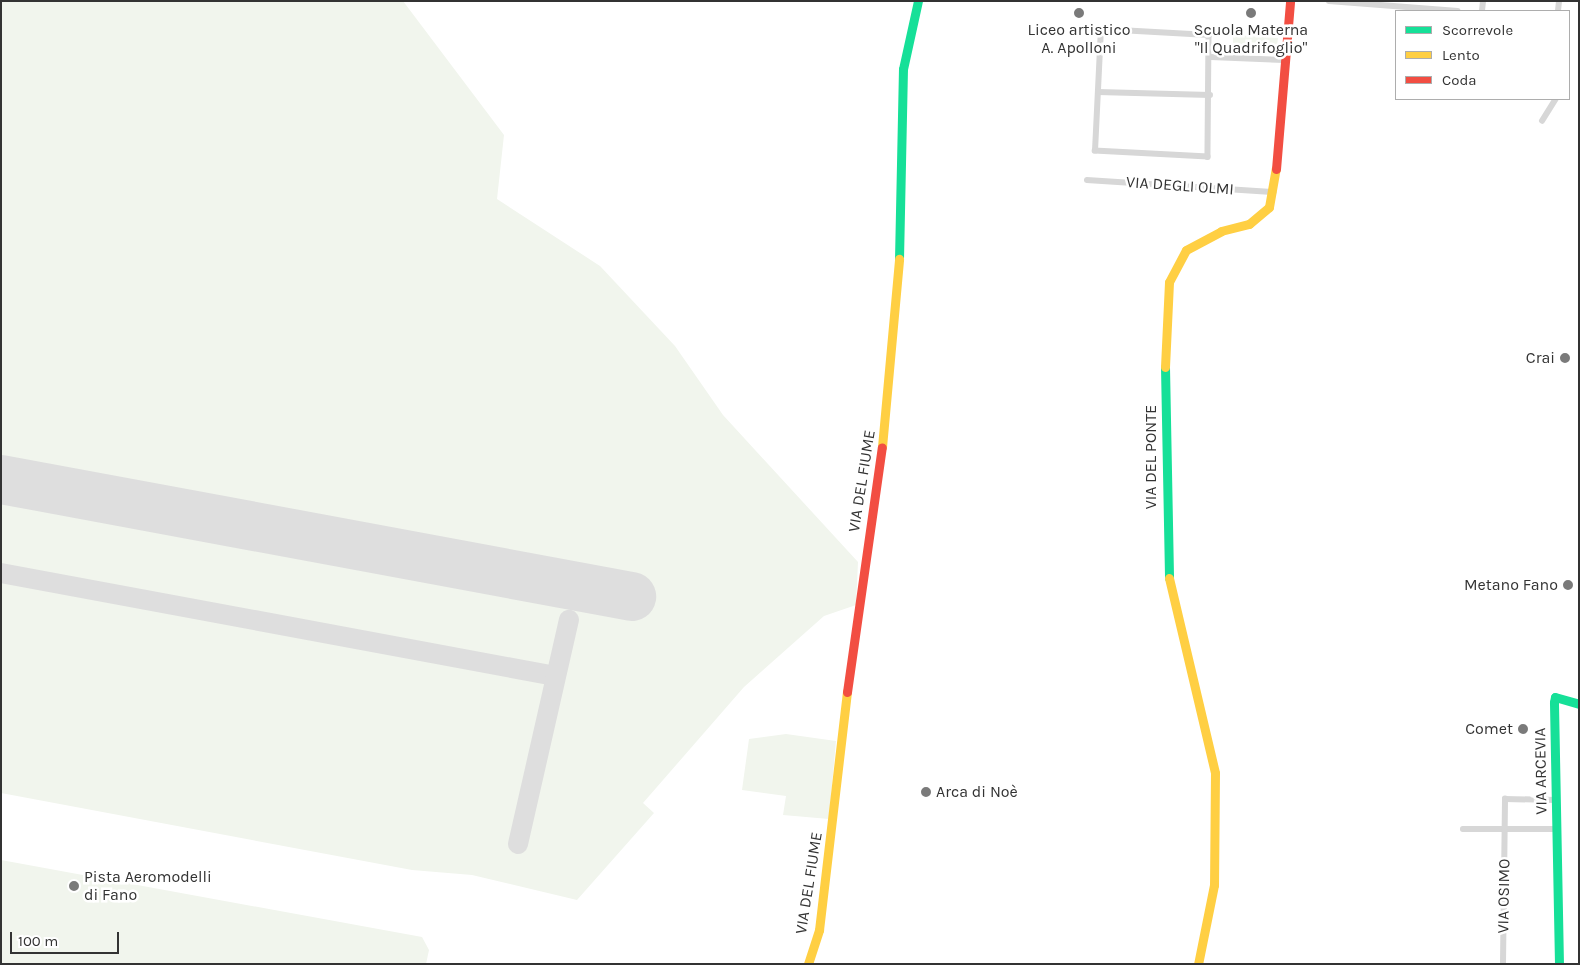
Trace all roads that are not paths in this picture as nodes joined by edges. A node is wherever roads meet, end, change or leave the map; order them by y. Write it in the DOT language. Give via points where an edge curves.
graph roads {
  1 [pos="918,1"];
  2 [pos="1290,1"];
  3 [pos="1329,1"];
  4 [pos="1445,10"];
  5 [pos="1211,57"];
  6 [pos="1284,60"];
  7 [pos="1098,92"];
  8 [pos="1210,95"];
  9 [pos="1555,100"];
  10 [pos="1542,121"];
  11 [pos="1086,180"];
  12 [pos="1274,192"];
  13 [pos="1566,703"];
  14 [pos="1579,704"];
  15 [pos="1555,713"];
  16 [pos="1557,800"];
  17 [pos="1463,829"];
  18 [pos="1505,829"];
  19 [pos="1558,829"];
  20 [pos="808,964"];
  21 [pos="1198,964"];
  22 [pos="1503,964"];
  23 [pos="1559,964"];
  1 -- 20 [label="street, VIA DEL FIUME" via="903,70 903,212 885,431 855,623 820,930"];
  2 -- 6 [label="street, VIA DEL PONTE"];
  3 -- 4 [label="street"];
  5 -- 6 [label="street"];
  5 -- 7 [label="street" via="1209,35 1101,29"];
  5 -- 8 [label="street"];
  6 -- 12 [label="street, VIA DEL PONTE"];
  7 -- 8 [label="street"];
  7 -- 8 [label="street" via="1095,151 1208,157"];
  9 -- 10 [label="street"];
  11 -- 12 [label="street, VIA DEGLI OLMI"];
  12 -- 21 [label="street, VIA DEL PONTE" via="1262,215 1186,250 1168,282 1164,328 1169,578 1215,773 1214,885"];
  13 -- 14 [label="street, VIA ARCEVIA"];
  13 -- 15 [label="street, VIA ARCEVIA"];
  13 -- 15 [label="street, VIA ARCEVIA" via="1555,697"];
  15 -- 16 [label="street, VIA ARCEVIA"];
  16 -- 18 [label="street, VIA OSIMO" via="1506,799"];
  16 -- 19 [label="street, VIA ARCEVIA"];
  17 -- 18 [label="street"];
  18 -- 19 [label="street"];
  18 -- 22 [label="street, VIA OSIMO"];
  19 -- 23 [label="street, VIA ARCEVIA"];
}
